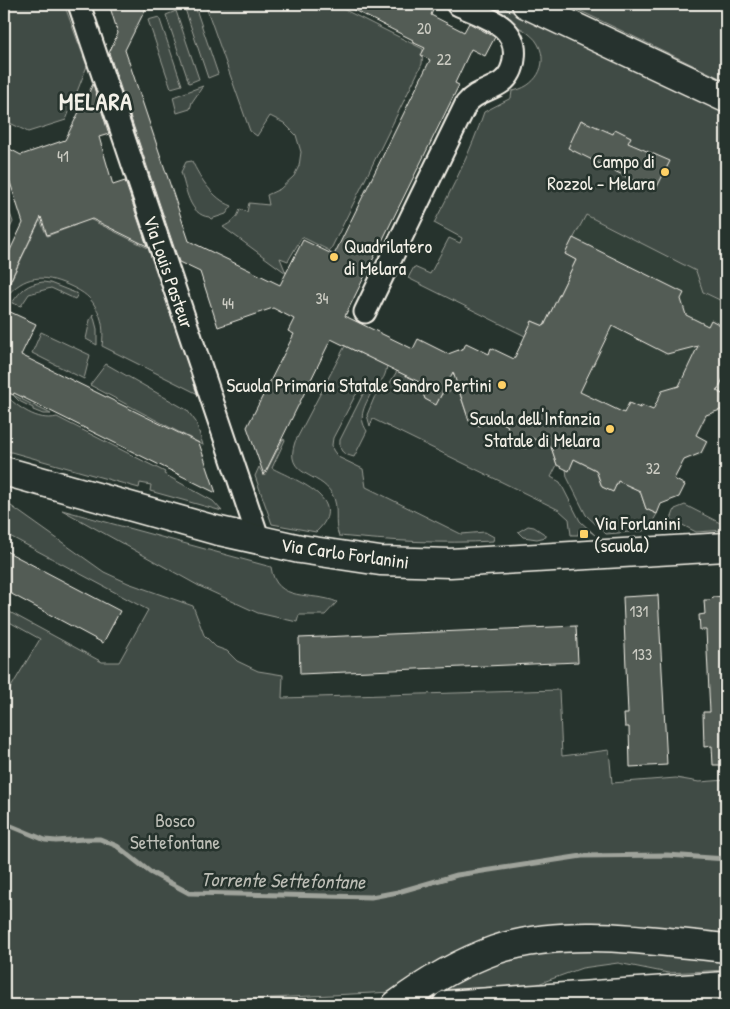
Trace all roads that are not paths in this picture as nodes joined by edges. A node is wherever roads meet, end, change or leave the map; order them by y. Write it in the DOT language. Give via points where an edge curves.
graph roads {
  1 [pos="79,4"];
  2 [pos="457,4"];
  3 [pos="526,4"];
  4 [pos="726,98"];
  5 [pos="364,312"];
  6 [pos="4,472"];
  7 [pos="259,540"];
  8 [pos="726,547"];
  9 [pos="726,948"];
  10 [pos="726,986"];
  11 [pos="396,1005"];
  12 [pos="447,1005"];
  1 -- 7 [label="street, Via Louis Pasteur"];
  2 -- 5 [label="street" via="506,29 514,42 513,66 500,84 478,93 466,104"];
  3 -- 4 [label="main road"];
  6 -- 7 [label="main road, Via Carlo Forlanini"];
  7 -- 8 [label="main road, Via Carlo Forlanini" via="323,553 412,563"];
  9 -- 11 [label="main road" via="586,937 535,941 497,949 456,966"];
  10 -- 12 [label="main road"];
}
